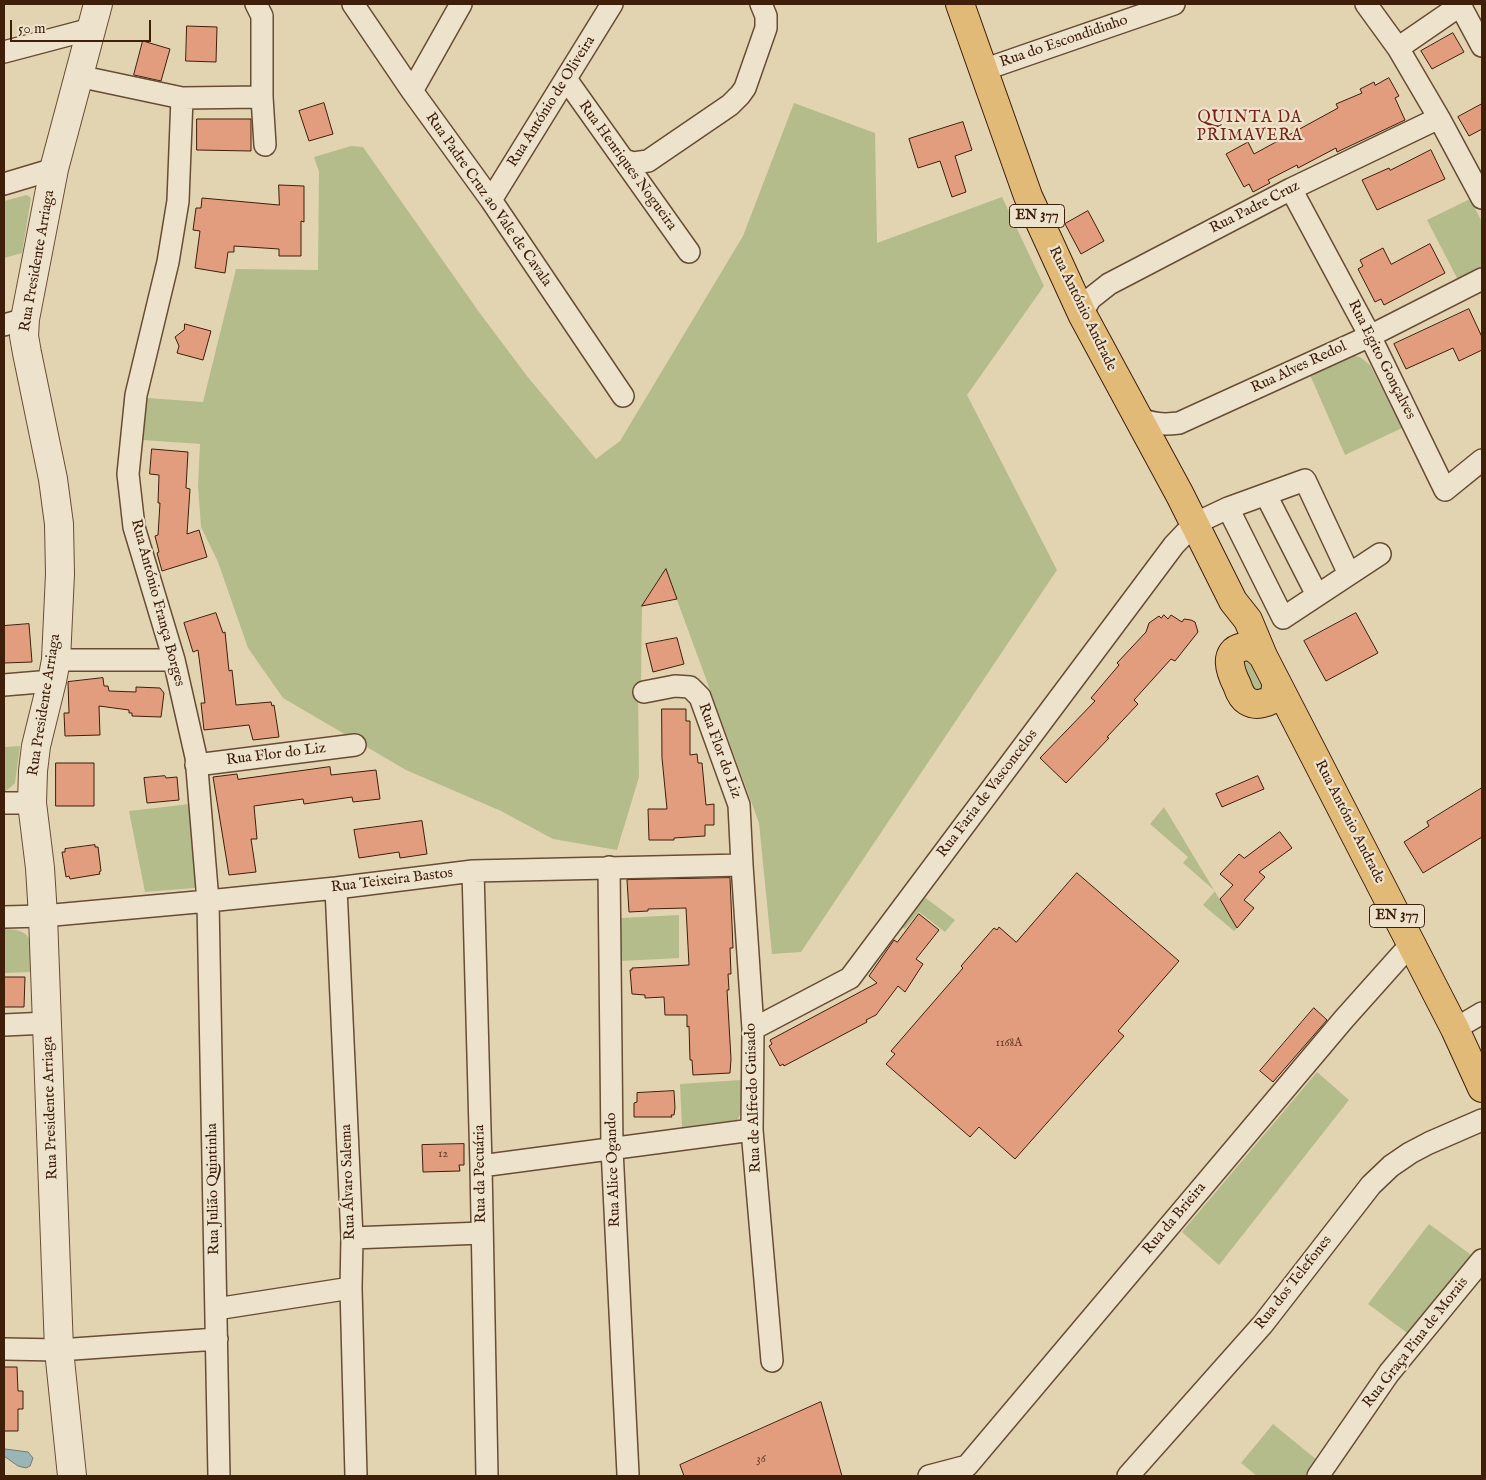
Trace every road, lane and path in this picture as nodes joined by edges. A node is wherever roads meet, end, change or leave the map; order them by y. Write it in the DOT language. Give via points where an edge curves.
graph roads {
  1 [pos="256,4"];
  2 [pos="353,4"];
  3 [pos="461,4"];
  4 [pos="612,4"];
  5 [pos="761,4"];
  6 [pos="960,4"];
  7 [pos="1174,4"];
  8 [pos="1366,4"];
  9 [pos="1461,4"];
  10 [pos="94,16"];
  11 [pos="1482,46"];
  12 [pos="1398,48"];
  13 [pos="4,52"];
  14 [pos="983,70"];
  15 [pos="78,76"];
  16 [pos="566,79"];
  17 [pos="412,91"];
  18 [pos="262,97"];
  19 [pos="182,98"];
  20 [pos="1439,118"];
  21 [pos="265,145"];
  22 [pos="624,160"];
  23 [pos="54,169"];
  24 [pos="4,184"];
  25 [pos="1291,189"];
  26 [pos="1482,198"];
  27 [pos="491,200"];
  28 [pos="689,252"];
  29 [pos="1482,280"];
  30 [pos="1082,314"];
  31 [pos="14,322"];
  32 [pos="1370,336"];
  33 [pos="623,396"];
  34 [pos="1138,418"];
  35 [pos="1482,460"];
  36 [pos="1266,495"];
  37 [pos="1228,508"];
  38 [pos="1194,524"];
  39 [pos="1380,554"];
  40 [pos="1349,574"];
  41 [pos="1318,595"];
  42 [pos="1233,601"];
  43 [pos="1264,656"];
  44 [pos="174,660"];
  45 [pos="1229,660"];
  46 [pos="54,670"];
  47 [pos="1276,683"];
  48 [pos="4,685"];
  49 [pos="644,692"];
  50 [pos="1254,704"];
  51 [pos="1309,744"];
  52 [pos="355,745"];
  53 [pos="196,765"];
  54 [pos="32,803"];
  55 [pos="4,804"];
  56 [pos="742,865"];
  57 [pos="609,867"];
  58 [pos="473,871"];
  59 [pos="336,888"];
  60 [pos="208,901"];
  61 [pos="43,916"];
  62 [pos="4,917"];
  63 [pos="1411,944"];
  64 [pos="1482,1013"];
  65 [pos="48,1023"];
  66 [pos="4,1025"];
  67 [pos="753,1029"];
  68 [pos="1455,1030"];
  69 [pos="1482,1088"];
  70 [pos="1482,1120"];
  71 [pos="752,1130"];
  72 [pos="612,1149"];
  73 [pos="482,1166"];
  74 [pos="482,1233"];
  75 [pos="352,1238"];
  76 [pos="1482,1260"];
  77 [pos="351,1288"];
  78 [pos="216,1309"];
  79 [pos="217,1339"];
  80 [pos="4,1348"];
  81 [pos="59,1350"];
  82 [pos="772,1360"];
  83 [pos="628,1474"];
  84 [pos="72,1476"];
  85 [pos="219,1476"];
  86 [pos="356,1476"];
  87 [pos="487,1476"];
  88 [pos="929,1476"];
  89 [pos="1128,1476"];
  90 [pos="1318,1476"];
  1 -- 18 [label="street" via="262,16"];
  2 -- 17 [label="street, Rua Padre Cruz ao Vale de Cavala"];
  3 -- 17 [label="street"];
  4 -- 16 [label="street, Rua António de Oliveira"];
  5 -- 22 [label="street" via="766,28 740,95 648,161 633,163"];
  6 -- 14 [label="main road, Rua António Andrade / EN 377"];
  7 -- 14 [label="street, Rua do Escondidinho"];
  8 -- 12 [label="street"];
  9 -- 11 [label="street"];
  9 -- 12 [label="street"];
  10 -- 13 [label="street"];
  10 -- 15 [label="street, Rua Presidente Arriaga"];
  12 -- 20 [label="street"];
  14 -- 30 [label="main road, Rua António Andrade / EN 377" via="1028,196"];
  15 -- 19 [label="street"];
  15 -- 23 [label="street, Rua Presidente Arriaga"];
  16 -- 22 [label="street, Rua Henriques Nogueira"];
  16 -- 27 [label="street, Rua António de Oliveira"];
  17 -- 27 [label="street, Rua Padre Cruz ao Vale de Cavala"];
  18 -- 19 [label="street"];
  18 -- 21 [label="street"];
  19 -- 44 [label="street, Rua António França Borges" via="178,201 168,262 136,395 128,474 134,527"];
  20 -- 25 [label="street, Rua Padre Cruz"];
  20 -- 26 [label="street"];
  22 -- 28 [label="street, Rua Henriques Nogueira"];
  23 -- 24 [label="street"];
  23 -- 31 [label="street, Rua Presidente Arriaga"];
  25 -- 30 [label="street, Rua Padre Cruz" via="1109,284 1090,299"];
  25 -- 32 [label="street, Rua Egito Gonçalves"];
  27 -- 33 [label="street, Rua Padre Cruz ao Vale de Cavala"];
  29 -- 32 [label="street, Rua Alves Redol"];
  30 -- 34 [label="main road, Rua António Andrade / EN 377"];
  31 -- 46 [label="street, Rua Presidente Arriaga" via="24,336 59,524 60,574"];
  32 -- 34 [label="street, Rua Alves Redol" via="1179,423 1152,424"];
  32 -- 35 [label="street, Rua Egito Gonçalves" via="1445,490"];
  34 -- 38 [label="main road, Rua António Andrade / EN 377"];
  36 -- 37 [label="street"];
  36 -- 40 [label="street" via="1305,480"];
  36 -- 41 [label="street"];
  37 -- 38 [label="street"];
  37 -- 41 [label="street" via="1283,618"];
  38 -- 42 [label="main road, Rua António Andrade / EN 377"];
  38 -- 67 [label="street, Rua Faria de Vasconcelos" via="1174,545 850,978"];
  39 -- 40 [label="street"];
  40 -- 41 [label="street"];
  42 -- 43 [label="main road, Rua António Andrade / EN 377" via="1248,620"];
  42 -- 45 [label="main road, EN 377"];
  43 -- 45 [label="main road" via="1248,646 1233,652"];
  43 -- 47 [label="main road, EN 377"];
  44 -- 46 [label="street"];
  44 -- 53 [label="street, Rua António França Borges"];
  45 -- 50 [label="main road, EN 377" via="1241,694"];
  46 -- 48 [label="street"];
  46 -- 54 [label="street, Rua Presidente Arriaga" via="36,746"];
  47 -- 50 [label="main road" via="1273,697 1268,702"];
  47 -- 51 [label="main road, Rua António Andrade / EN 377"];
  49 -- 56 [label="street, Rua Flor do Liz" via="675,686 690,687 700,697 739,805"];
  50 -- 51 [label="main road, Rua António Andrade / EN 377"];
  51 -- 63 [label="main road, Rua António Andrade / EN 377"];
  52 -- 53 [label="street, Rua Flor do Liz"];
  53 -- 60 [label="street, Rua António França Borges"];
  54 -- 55 [label="street"];
  54 -- 61 [label="street, Rua Presidente Arriaga"];
  56 -- 57 [label="street, Rua Teixeira Bastos"];
  56 -- 67 [label="street, Rua de Alfredo Guisado"];
  57 -- 58 [label="street, Rua Teixeira Bastos"];
  57 -- 72 [label="street, Rua Alice Ogando"];
  58 -- 59 [label="street, Rua Teixeira Bastos"];
  58 -- 73 [label="street, Rua da Pecuária"];
  59 -- 60 [label="street, Rua Teixeira Bastos"];
  59 -- 75 [label="street, Rua Álvaro Salema"];
  60 -- 61 [label="street, Rua Teixeira Bastos"];
  60 -- 78 [label="street, Rua Julião Quintinha"];
  61 -- 62 [label="street, Rua Teixeira Bastos"];
  61 -- 65 [label="street, Rua Presidente Arriaga"];
  63 -- 68 [label="main road, Rua António Andrade / EN 377"];
  63 -- 88 [label="street, Rua da Brieira" via="967,1466"];
  64 -- 68 [label="street"];
  65 -- 66 [label="street"];
  65 -- 81 [label="street, Rua Presidente Arriaga"];
  67 -- 71 [label="street, Rua de Alfredo Guisado"];
  68 -- 69 [label="main road, Rua António Andrade / EN 377"];
  70 -- 89 [label="street, Rua dos Telefones" via="1428,1143 1391,1166 1371,1186 1263,1324"];
  71 -- 72 [label="street"];
  71 -- 82 [label="street, Rua de Alfredo Guisado"];
  72 -- 73 [label="street"];
  72 -- 83 [label="street, Rua Alice Ogando"];
  73 -- 74 [label="street, Rua da Pecuária"];
  74 -- 75 [label="street"];
  74 -- 87 [label="street, Rua da Pecuária"];
  75 -- 77 [label="street, Rua Álvaro Salema"];
  76 -- 90 [label="street, Rua Graça Pina de Morais" via="1389,1373"];
  77 -- 78 [label="street"];
  77 -- 86 [label="street, Rua Álvaro Salema"];
  78 -- 79 [label="street, Rua Julião Quintinha"];
  79 -- 81 [label="street"];
  79 -- 85 [label="street, Rua Julião Quintinha"];
  80 -- 81 [label="street"];
  81 -- 84 [label="street, Rua Presidente Arriaga"];
}
